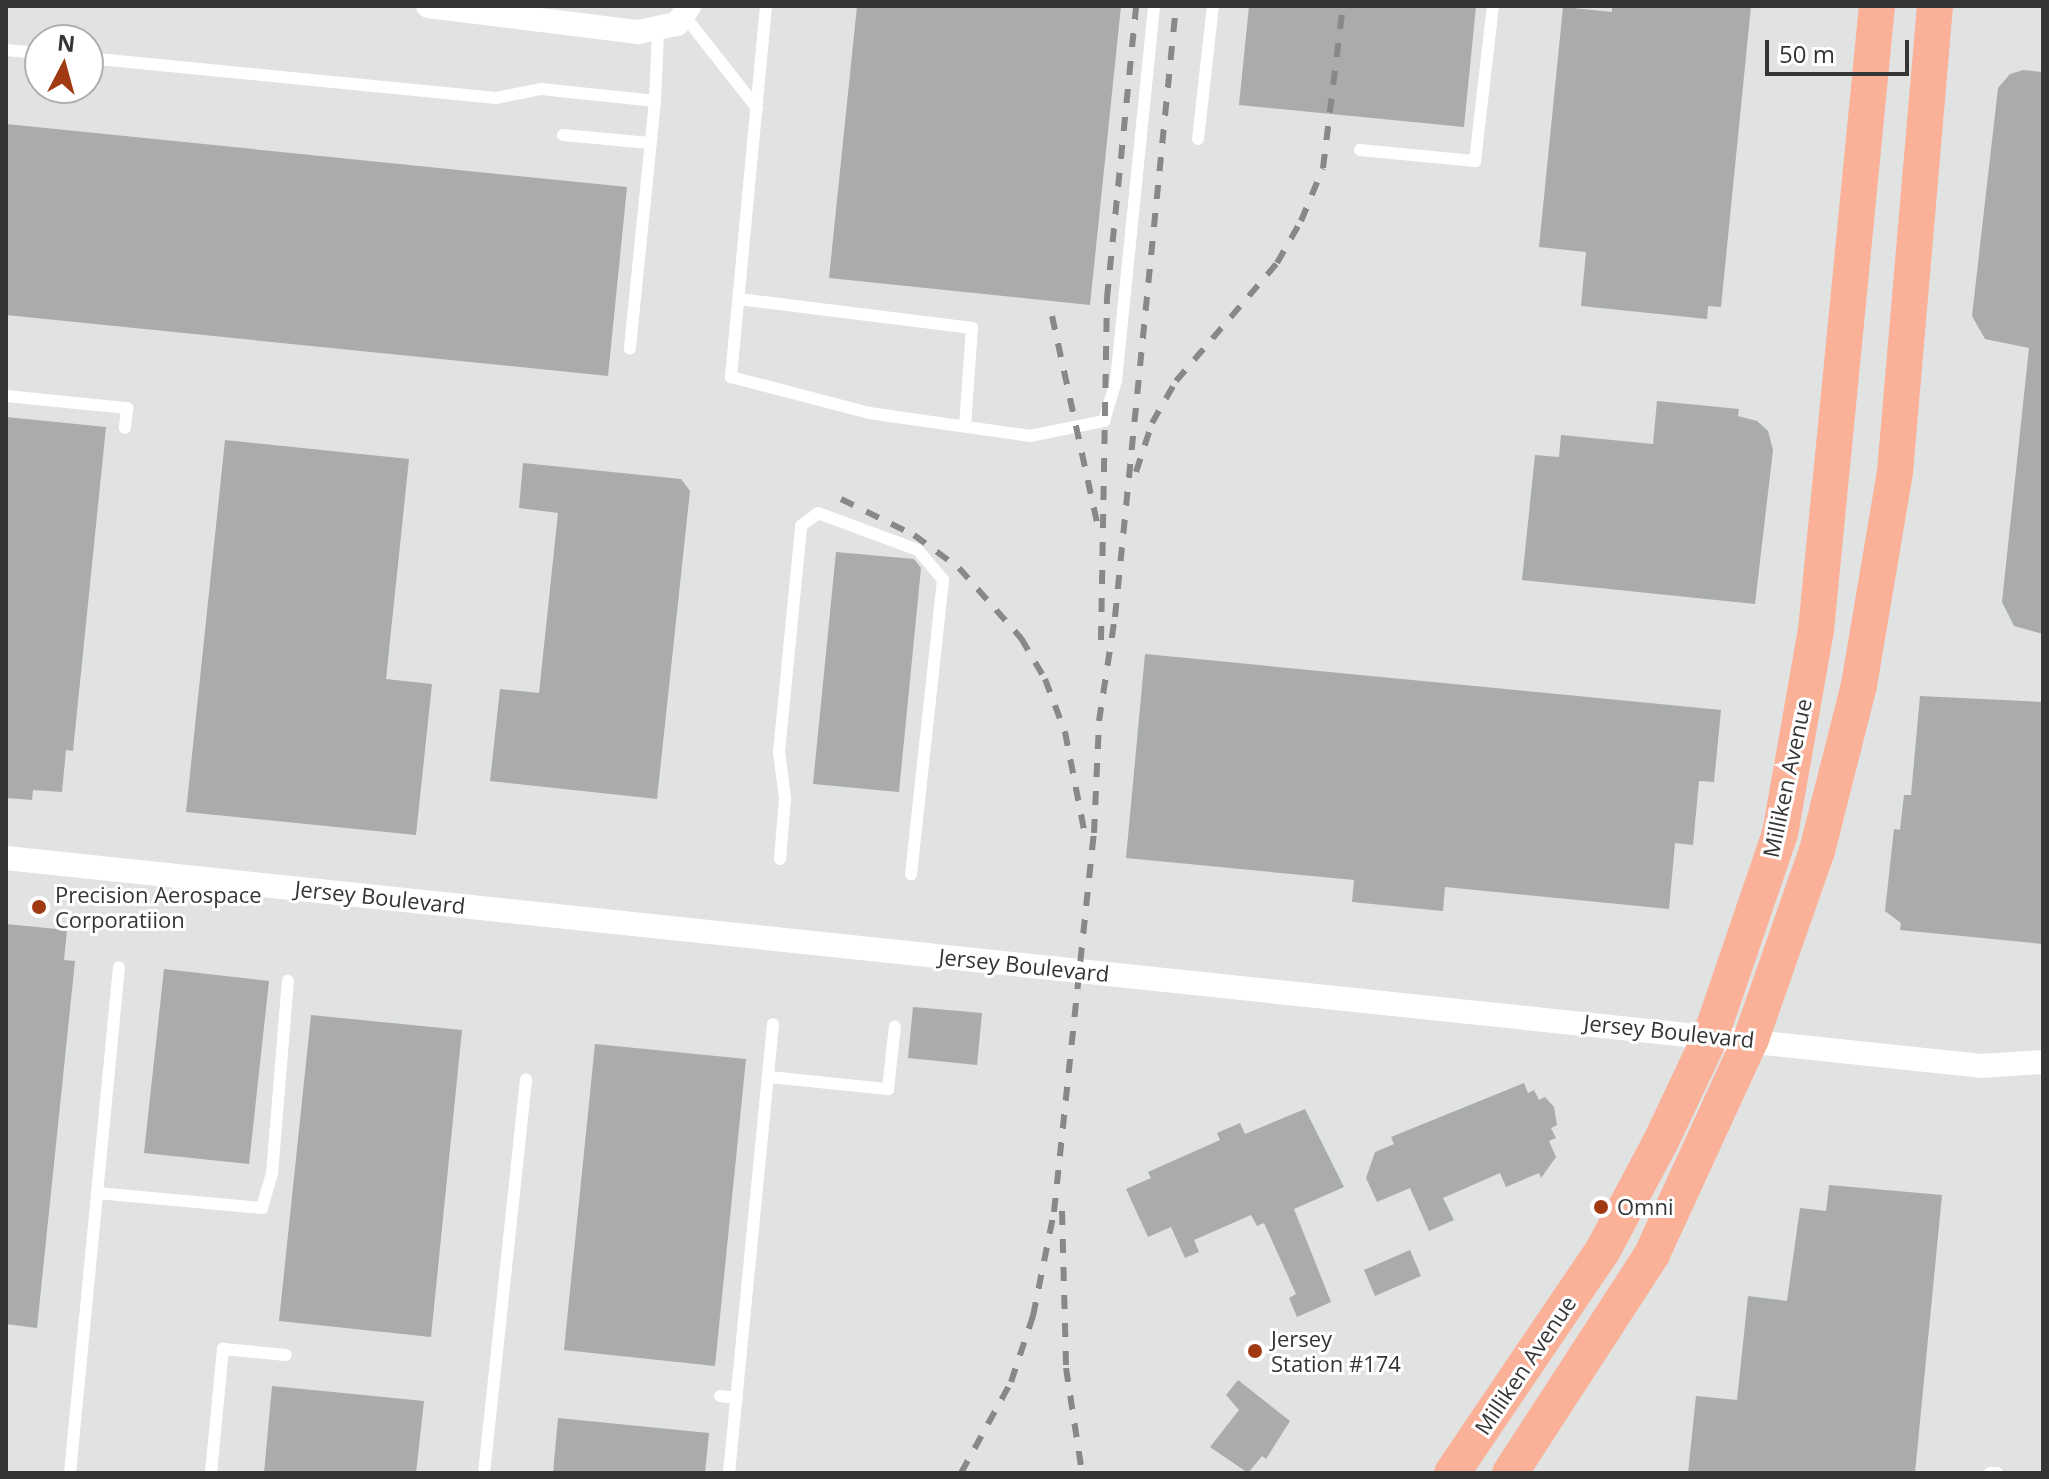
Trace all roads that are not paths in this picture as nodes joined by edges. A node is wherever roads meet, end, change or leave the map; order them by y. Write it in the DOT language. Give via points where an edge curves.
graph roads {
  1 [pos="428,6"];
  2 [pos="766,6"];
  3 [pos="1154,6"];
  4 [pos="1213,6"];
  5 [pos="1493,6"];
  6 [pos="1877,6"];
  7 [pos="1935,6"];
  8 [pos="677,19"];
  9 [pos="104,60"];
  10 [pos="655,101"];
  11 [pos="757,108"];
  12 [pos="563,135"];
  13 [pos="1198,139"];
  14 [pos="650,143"];
  15 [pos="1360,150"];
  16 [pos="739,299"];
  17 [pos="630,349"];
  18 [pos="6,396"];
  19 [pos="965,426"];
  20 [pos="125,428"];
  21 [pos="6,858"];
  22 [pos="780,859"];
  23 [pos="911,874"];
  24 [pos="119,967"];
  25 [pos="288,981"];
  26 [pos="773,1024"];
  27 [pos="895,1026"];
  28 [pos="1711,1035"];
  29 [pos="1751,1039"];
  30 [pos="2043,1062"];
  31 [pos="769,1077"];
  32 [pos="526,1079"];
  33 [pos="97,1193"];
  34 [pos="286,1355"];
  35 [pos="720,1396"];
  36 [pos="737,1398"];
  37 [pos="70,1473"];
  38 [pos="211,1473"];
  39 [pos="484,1473"];
  40 [pos="729,1473"];
  41 [pos="1452,1473"];
  42 [pos="1510,1473"];
  43 [pos="1990,1473"];
  44 [pos="1997,1473"];
  1 -- 8 [label="street"];
  2 -- 11 [label="lane"];
  3 -- 19 [label="lane" via="1116,381 1104,421 1030,436"];
  4 -- 13 [label="lane"];
  5 -- 15 [label="lane" via="1475,161"];
  6 -- 28 [label="main road, Milliken Avenue" via="1816,630 1780,834"];
  7 -- 29 [label="main road, Milliken Avenue" via="1895,472 1876,597 1810,876"];
  8 -- 10 [label="lane"];
  8 -- 11 [label="lane"];
  9 -- 10 [label="lane" via="496,98 541,89"];
  10 -- 14 [label="lane"];
  11 -- 16 [label="lane"];
  12 -- 14 [label="lane"];
  14 -- 17 [label="lane"];
  16 -- 19 [label="lane" via="731,377 869,413"];
  16 -- 19 [label="lane" via="972,328"];
  18 -- 20 [label="lane" via="127,408"];
  21 -- 28 [label="street, Jersey Boulevard"];
  22 -- 23 [label="lane" via="785,798 779,752 801,526 818,513 918,550 943,580"];
  24 -- 33 [label="lane"];
  25 -- 33 [label="lane" via="272,1174 262,1208"];
  26 -- 31 [label="lane"];
  27 -- 31 [label="lane" via="888,1089"];
  28 -- 29 [label="street, Jersey Boulevard"];
  28 -- 41 [label="main road, Milliken Avenue" via="1603,1250"];
  29 -- 30 [label="street, Jersey Boulevard" via="1981,1066"];
  29 -- 42 [label="main road, Milliken Avenue" via="1652,1254"];
  31 -- 36 [label="lane"];
  32 -- 39 [label="lane"];
  33 -- 37 [label="lane"];
  34 -- 38 [label="lane" via="223,1349"];
  35 -- 36 [label="lane"];
  36 -- 40 [label="lane"];
  43 -- 44 [label="lane"];
}
